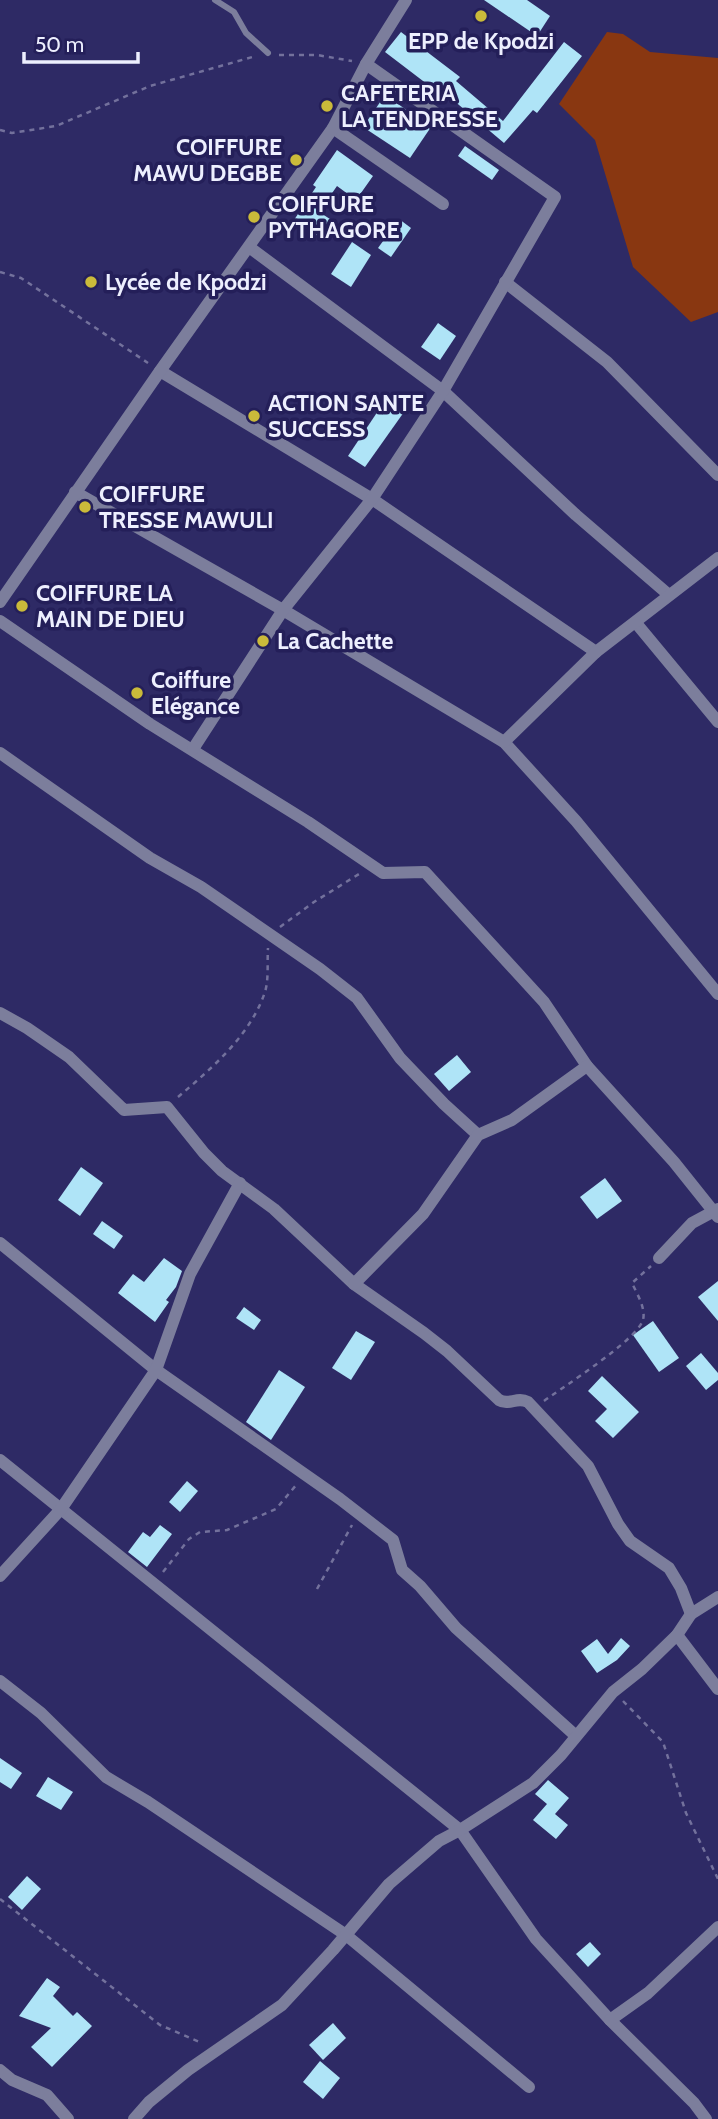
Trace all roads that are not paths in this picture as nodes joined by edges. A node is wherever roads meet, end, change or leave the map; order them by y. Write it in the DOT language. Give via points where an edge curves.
graph roads {
  1 [pos="215,0"];
  2 [pos="406,0"];
  3 [pos="268,53"];
  4 [pos="366,64"];
  5 [pos="333,128"];
  6 [pos="443,204"];
  7 [pos="249,247"];
  8 [pos="505,282"];
  9 [pos="160,371"];
  10 [pos="443,391"];
  11 [pos="718,475"];
  12 [pos="75,492"];
  13 [pos="372,499"];
  14 [pos="718,558"];
  15 [pos="669,595"];
  16 [pos="0,602"];
  17 [pos="283,610"];
  18 [pos="0,621"];
  19 [pos="636,622"];
  20 [pos="596,652"];
  21 [pos="718,722"];
  22 [pos="504,742"];
  23 [pos="193,749"];
  24 [pos="0,752"];
  25 [pos="718,994"];
  26 [pos="0,1013"];
  27 [pos="587,1066"];
  28 [pos="478,1135"];
  29 [pos="240,1182"];
  30 [pos="717,1212"];
  31 [pos="0,1243"];
  32 [pos="659,1258"];
  33 [pos="354,1284"];
  34 [pos="156,1370"];
  35 [pos="0,1460"];
  36 [pos="61,1509"];
  37 [pos="0,1576"];
  38 [pos="718,1597"];
  39 [pos="691,1614"];
  40 [pos="677,1635"];
  41 [pos="0,1681"];
  42 [pos="718,1689"];
  43 [pos="576,1736"];
  44 [pos="460,1830"];
  45 [pos="718,1927"];
  46 [pos="346,1935"];
  47 [pos="610,2020"];
  48 [pos="0,2070"];
  49 [pos="528,2087"];
  50 [pos="68,2119"];
  51 [pos="134,2119"];
  52 [pos="706,2119"];
  1 -- 3 [label="lane" via="234,12 246,33"];
  2 -- 4 [label="street"];
  4 -- 5 [label="street"];
  4 -- 8 [label="street" via="555,197"];
  5 -- 6 [label="street"];
  5 -- 7 [label="street"];
  7 -- 9 [label="street"];
  7 -- 10 [label="street"];
  8 -- 10 [label="street"];
  8 -- 11 [label="street" via="607,362"];
  9 -- 12 [label="street"];
  9 -- 13 [label="street"];
  10 -- 13 [label="street"];
  10 -- 15 [label="street"];
  12 -- 16 [label="street"];
  12 -- 17 [label="street"];
  13 -- 17 [label="street"];
  13 -- 20 [label="street"];
  14 -- 15 [label="street"];
  15 -- 19 [label="street"];
  17 -- 22 [label="street"];
  17 -- 23 [label="street"];
  18 -- 23 [label="street"];
  19 -- 20 [label="street"];
  19 -- 21 [label="street"];
  20 -- 22 [label="street"];
  22 -- 25 [label="street" via="576,821"];
  23 -- 27 [label="street" via="383,873 425,872 544,1002"];
  24 -- 28 [label="street" via="357,998 400,1058"];
  26 -- 29 [label="street" via="69,1057 124,1110 167,1107 204,1153"];
  27 -- 28 [label="street" via="512,1120"];
  27 -- 30 [label="street"];
  28 -- 33 [label="street" via="424,1214"];
  29 -- 33 [label="street"];
  29 -- 34 [label="street" via="190,1275"];
  30 -- 32 [label="street" via="692,1223"];
  31 -- 34 [label="street"];
  33 -- 39 [label="street" via="424,1333 499,1400 525,1400 588,1466 630,1541 669,1567"];
  34 -- 36 [label="street"];
  34 -- 43 [label="street" via="393,1540 402,1570 456,1628"];
  35 -- 36 [label="street"];
  36 -- 37 [label="street"];
  36 -- 44 [label="street"];
  38 -- 39 [label="street"];
  39 -- 40 [label="street"];
  40 -- 42 [label="street"];
  40 -- 43 [label="street" via="612,1692"];
  41 -- 46 [label="street" via="41,1713 106,1777"];
  43 -- 44 [label="street" via="533,1783"];
  44 -- 46 [label="street" via="439,1840 389,1884"];
  44 -- 47 [label="street" via="536,1939"];
  45 -- 47 [label="street" via="648,1993"];
  46 -- 49 [label="street"];
  46 -- 51 [label="street" via="282,2005 168,2086"];
  47 -- 52 [label="street"];
  48 -- 50 [label="street" via="47,2095"];
}
